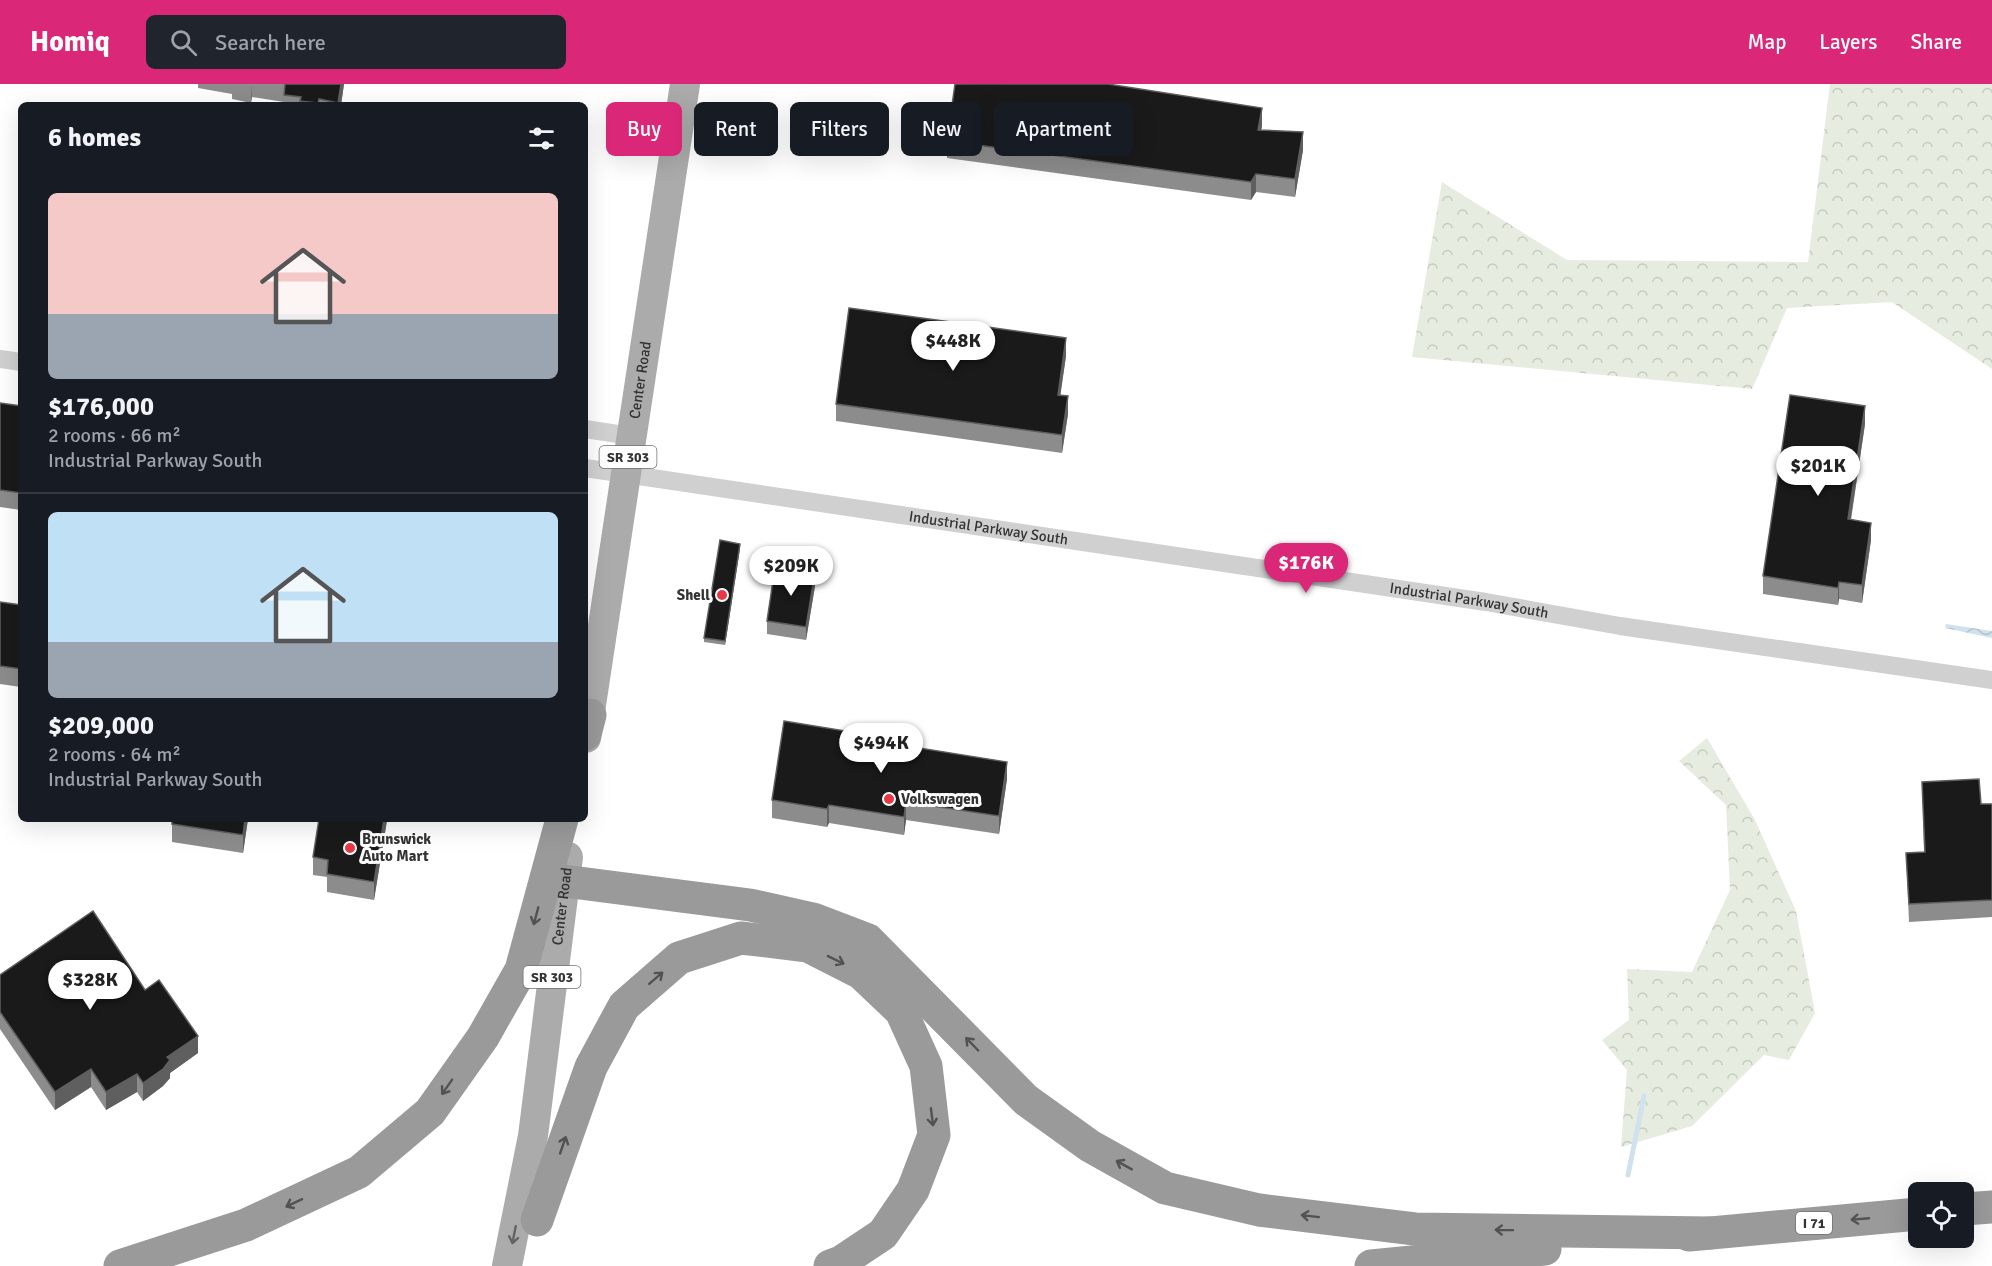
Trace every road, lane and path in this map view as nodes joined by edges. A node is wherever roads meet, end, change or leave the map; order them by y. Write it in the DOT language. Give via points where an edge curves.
graph roads {
  1 [pos="685,84"];
  2 [pos="0,359"];
  3 [pos="18,362"];
  4 [pos="588,429"];
  5 [pos="631,436"];
  6 [pos="588,468"];
  7 [pos="625,474"];
  8 [pos="1992,680"];
  9 [pos="588,724"];
  10 [pos="561,822"];
  11 [pos="574,822"];
  12 [pos="564,881"];
  13 [pos="533,1136"];
  14 [pos="1992,1207"];
  15 [pos="1974,1208"];
  16 [pos="1908,1215"];
  17 [pos="537,1221"];
  18 [pos="1710,1233"];
  19 [pos="120,1266"];
  20 [pos="507,1266"];
  21 [pos="528,1266"];
  22 [pos="830,1266"];
  23 [pos="1371,1266"];
  1 -- 5 [label="main road, Center Road / SR 303"];
  2 -- 3 [label="street"];
  4 -- 5 [label="street"];
  5 -- 7 [label="main road, Center Road / SR 303"];
  6 -- 7 [label="street, Industrial Parkway South"];
  7 -- 8 [label="street, Industrial Parkway South"];
  7 -- 9 [label="main road, Center Road / SR 303"];
  10 -- 19 [label="highway, one-way" via="521,970 483,1037 430,1112 359,1172 246,1225"];
  11 -- 12 [label="main road, Center Road / SR 303"];
  12 -- 13 [label="main road, Center Road / SR 303"];
  18 -- 12 [label="highway, one-way" via="1415,1229 1258,1210 1165,1188 1090,1146 1026,1100 868,940 813,919 750,905"];
  13 -- 17 [label="main road, Center Road / SR 303"];
  13 -- 20 [label="main road, Center Road / SR 303, one-way"];
  14 -- 15 [label="highway"];
  16 -- 18 [label="highway, I 71, one-way"];
  17 -- 21 [label="main road, Center Road / SR 303"];
  17 -- 22 [label="highway, one-way" via="591,1067 624,1006 679,958 741,938 808,946 861,972 901,1011 926,1066 934,1135 913,1190 883,1234 841,1263"];
  18 -- 23 [label="highway, I 71"];
}
